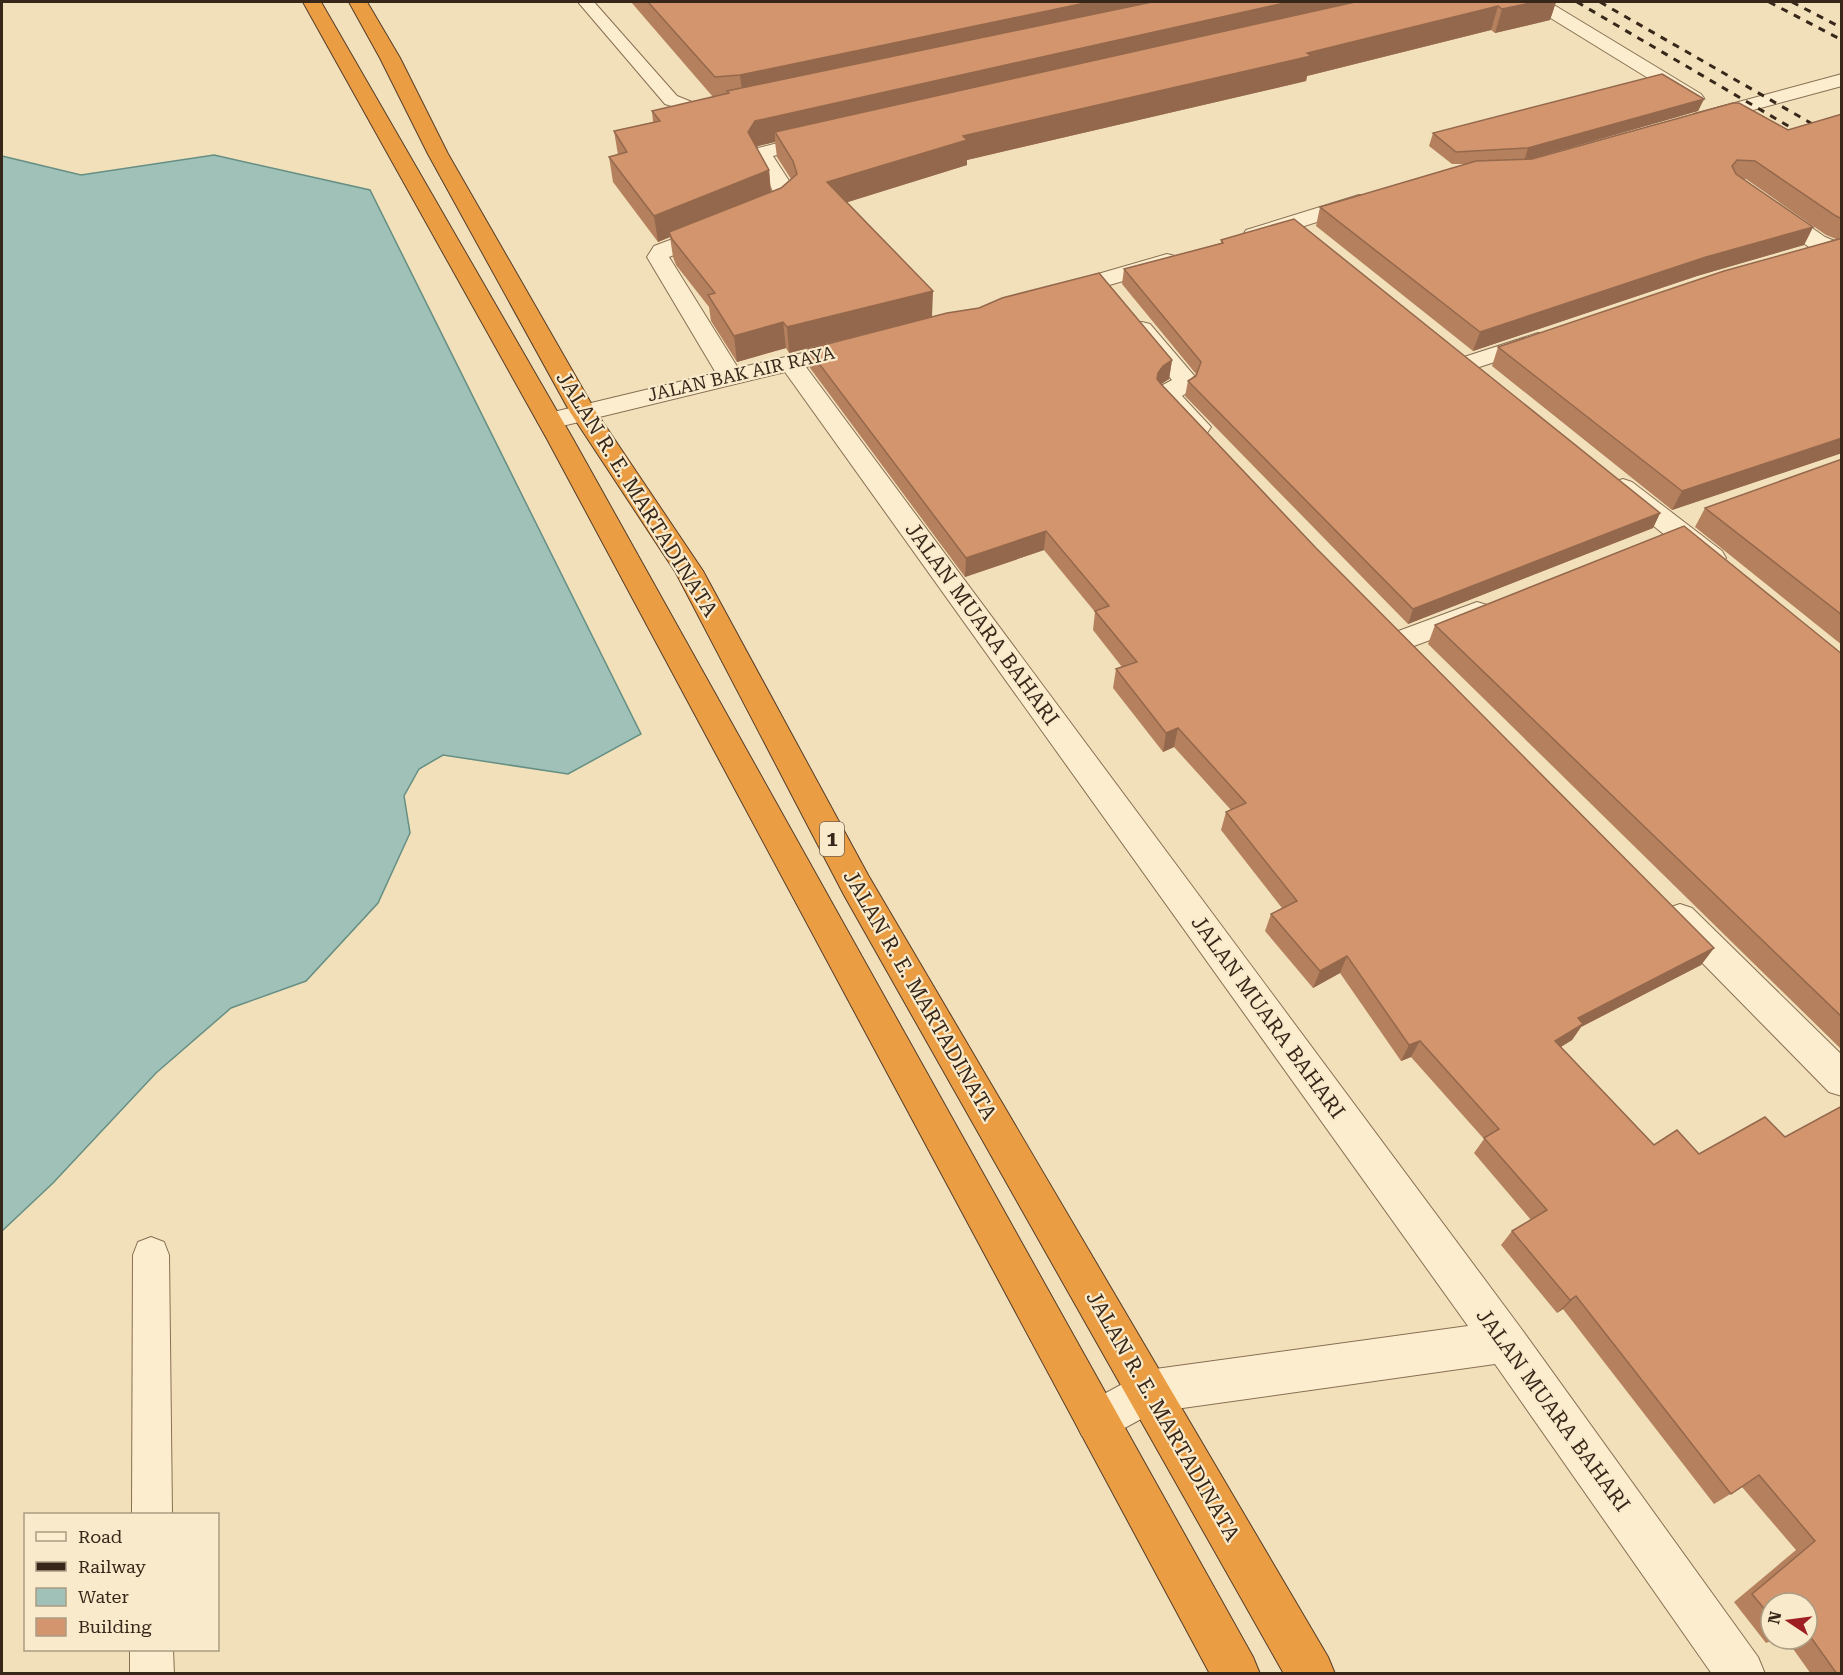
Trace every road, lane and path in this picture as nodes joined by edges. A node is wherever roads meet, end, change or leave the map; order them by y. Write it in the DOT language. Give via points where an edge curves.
graph roads {
  1 [pos="312,2"];
  2 [pos="358,2"];
  3 [pos="586,2"];
  4 [pos="1537,2"];
  5 [pos="1842,80"];
  6 [pos="733,108"];
  7 [pos="1719,114"];
  8 [pos="1685,123"];
  9 [pos="831,136"];
  10 [pos="1380,194"];
  11 [pos="1755,198"];
  12 [pos="1238,240"];
  13 [pos="1835,250"];
  14 [pos="1193,253"];
  15 [pos="1795,257"];
  16 [pos="1115,297"];
  17 [pos="1036,300"];
  18 [pos="1561,332"];
  19 [pos="836,352"];
  20 [pos="791,363"];
  21 [pos="730,376"];
  22 [pos="1494,385"];
  23 [pos="583,412"];
  24 [pos="550,421"];
  25 [pos="1217,448"];
  26 [pos="1604,472"];
  27 [pos="1680,523"];
  28 [pos="1646,544"];
  29 [pos="1733,575"];
  30 [pos="1503,601"];
  31 [pos="1428,666"];
  32 [pos="1656,894"];
  33 [pos="1842,1080"];
  34 [pos="152,1255"];
  35 [pos="1505,1342"];
  36 [pos="1148,1391"];
  37 [pos="1097,1421"];
  38 [pos="152,1513"];
  39 [pos="152,1651"];
  40 [pos="152,1674"];
  41 [pos="1236,1674"];
  42 [pos="1311,1674"];
  43 [pos="1741,1674"];
  1 -- 24 [label="highway, JALAN R. E. MARTADINATA / 1"];
  2 -- 23 [label="highway, JALAN R. E. MARTADINATA / 1"];
  3 -- 6 [label="lane" via="671,100 711,111"];
  4 -- 7 [label="street"];
  5 -- 7 [label="street"];
  7 -- 8 [label="street"];
  9 -- 21 [label="street" via="765,152 762,156 782,187 786,198 781,203 662,251 658,257"];
  10 -- 12 [label="street" via="1304,231"];
  11 -- 13 [label="street"];
  13 -- 15 [label="street"];
  14 -- 16 [label="street"];
  16 -- 17 [label="street"];
  16 -- 25 [label="street" via="1185,379 1170,391 1169,397"];
  18 -- 22 [label="street" via="1458,356"];
  19 -- 20 [label="street, JALAN BAK AIR RAYA"];
  20 -- 21 [label="street, JALAN BAK AIR RAYA"];
  20 -- 35 [label="street, JALAN MUARA BAHARI"];
  21 -- 23 [label="street, JALAN BAK AIR RAYA"];
  23 -- 24 [label="street, JALAN BAK AIR RAYA"];
  23 -- 36 [label="highway, JALAN R. E. MARTADINATA / 1" via="689,571 856,885"];
  24 -- 37 [label="highway, JALAN R. E. MARTADINATA / 1"];
  26 -- 27 [label="street"];
  27 -- 28 [label="street"];
  27 -- 29 [label="street"];
  30 -- 31 [label="street" via="1395,632"];
  32 -- 33 [label="street"];
  34 -- 38 [label="lane"];
  35 -- 36 [label="street"];
  35 -- 43 [label="street, JALAN MUARA BAHARI"];
  36 -- 37 [label="street"];
  36 -- 42 [label="highway, JALAN R. E. MARTADINATA / 1"];
  37 -- 41 [label="highway, JALAN R. E. MARTADINATA / 1"];
  39 -- 40 [label="lane"];
}
